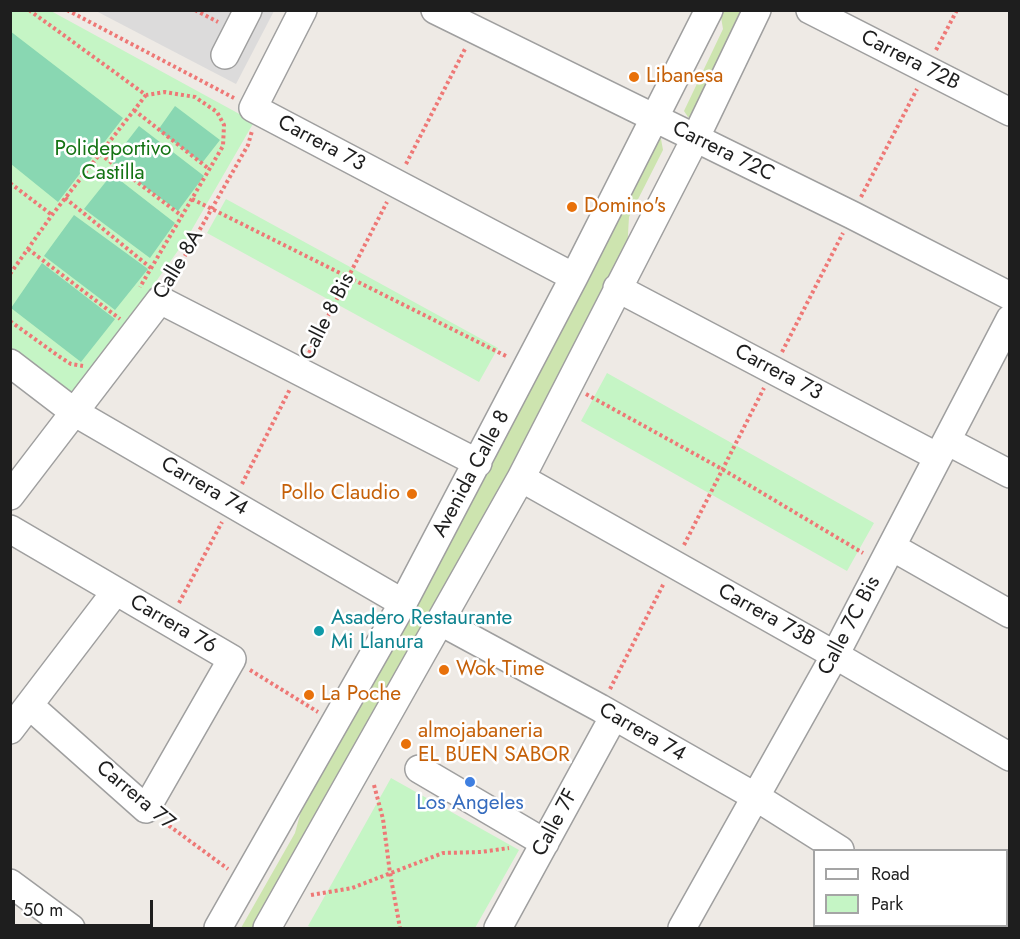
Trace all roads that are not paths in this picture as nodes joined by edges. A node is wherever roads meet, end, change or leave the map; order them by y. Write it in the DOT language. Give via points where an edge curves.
graph roads {
  1 [pos="248,10"];
  2 [pos="303,10"];
  3 [pos="435,10"];
  4 [pos="709,10"];
  5 [pos="757,10"];
  6 [pos="810,10"];
  7 [pos="225,55"];
  8 [pos="1010,112"];
  9 [pos="656,120"];
  10 [pos="695,139"];
  11 [pos="574,278"];
  12 [pos="617,288"];
  13 [pos="1010,296"];
  14 [pos="1010,319"];
  15 [pos="1003,346"];
  16 [pos="10,363"];
  17 [pos="74,412"];
  18 [pos="942,449"];
  19 [pos="478,463"];
  20 [pos="1010,474"];
  21 [pos="521,478"];
  22 [pos="10,496"];
  23 [pos="10,529"];
  24 [pos="887,556"];
  25 [pos="116,591"];
  26 [pos="403,603"];
  27 [pos="1010,614"];
  28 [pos="441,622"];
  29 [pos="835,655"];
  30 [pos="30,705"];
  31 [pos="614,716"];
  32 [pos="10,730"];
  33 [pos="1010,757"];
  34 [pos="419,769"];
  35 [pos="756,797"];
  36 [pos="146,809"];
  37 [pos="545,843"];
  38 [pos="838,849"];
  39 [pos="10,883"];
  40 [pos="53,923"];
  41 [pos="218,928"];
  42 [pos="267,928"];
  43 [pos="498,928"];
  44 [pos="682,928"];
  1 -- 7 [label="street"];
  2 -- 11 [label="street, Carrera 73" via="253,108"];
  3 -- 9 [label="street, Carrera 72C"];
  4 -- 9 [label="street, Avenida Calle 8"];
  5 -- 10 [label="street, Avenida Calle 8"];
  6 -- 8 [label="street, Carrera 72B"];
  9 -- 10 [label="street, Carrera 72C"];
  9 -- 11 [label="street, Avenida Calle 8"];
  10 -- 12 [label="street, Avenida Calle 8"];
  10 -- 13 [label="street, Carrera 72C"];
  11 -- 19 [label="street, Avenida Calle 8"];
  12 -- 18 [label="street, Carrera 73"];
  12 -- 21 [label="street, Avenida Calle 8"];
  14 -- 15 [label="street, Calle 7C Bis"];
  15 -- 18 [label="street, Calle 7C Bis"];
  16 -- 17 [label="street, Carrera 74"];
  17 -- 19 [label="street, Calle 8A" via="149,294"];
  17 -- 22 [label="street, Calle 8A"];
  17 -- 26 [label="street, Carrera 74"];
  18 -- 20 [label="street, Carrera 73"];
  18 -- 24 [label="street, Calle 7C Bis"];
  19 -- 26 [label="street, Avenida Calle 8"];
  21 -- 28 [label="street, Avenida Calle 8"];
  21 -- 29 [label="street, Carrera 73B"];
  23 -- 25 [label="street, Carrera 76"];
  24 -- 27 [label="street"];
  24 -- 29 [label="street, Calle 7C Bis"];
  25 -- 30 [label="street"];
  25 -- 36 [label="street, Carrera 76" via="231,659"];
  26 -- 41 [label="street, Avenida Calle 8"];
  28 -- 31 [label="street, Carrera 74"];
  28 -- 42 [label="street, Avenida Calle 8"];
  29 -- 33 [label="street, Carrera 73B"];
  29 -- 35 [label="street, Calle 7C Bis"];
  30 -- 32 [label="street"];
  30 -- 36 [label="street, Carrera 77"];
  31 -- 35 [label="street, Carrera 74"];
  31 -- 37 [label="street, Calle 7F"];
  34 -- 37 [label="street"];
  35 -- 38 [label="street, Carrera 74"];
  35 -- 44 [label="street, Calle 7C Bis"];
  37 -- 43 [label="street, Calle 7F"];
  39 -- 40 [label="street"];
}
